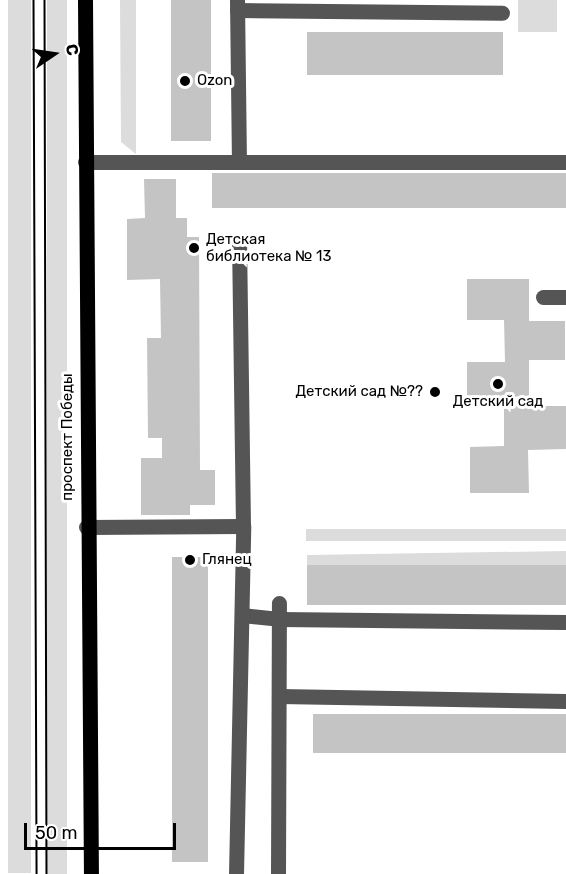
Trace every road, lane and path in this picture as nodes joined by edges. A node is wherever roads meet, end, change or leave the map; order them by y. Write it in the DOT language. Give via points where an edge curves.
graph roads {
  1 [pos="85,0"];
  2 [pos="237,5"];
  3 [pos="502,13"];
  4 [pos="85,162"];
  5 [pos="239,162"];
  6 [pos="566,162"];
  7 [pos="239,243"];
  8 [pos="543,297"];
  9 [pos="566,297"];
  10 [pos="243,526"];
  11 [pos="86,527"];
  12 [pos="279,603"];
  13 [pos="242,615"];
  14 [pos="279,619"];
  15 [pos="566,622"];
  16 [pos="279,696"];
  17 [pos="566,701"];
  18 [pos="91,874"];
  19 [pos="236,874"];
  20 [pos="278,874"];
  1 -- 4 [label="main road, проспект Победы"];
  2 -- 3 [label="lane"];
  2 -- 5 [label="lane"];
  4 -- 5 [label="lane"];
  4 -- 11 [label="main road, проспект Победы"];
  5 -- 6 [label="lane"];
  7 -- 10 [label="lane"];
  8 -- 9 [label="lane"];
  10 -- 11 [label="lane"];
  10 -- 13 [label="lane"];
  11 -- 18 [label="main road, проспект Победы"];
  12 -- 14 [label="lane"];
  13 -- 14 [label="lane"];
  13 -- 19 [label="lane"];
  14 -- 15 [label="lane"];
  14 -- 16 [label="lane"];
  16 -- 17 [label="lane"];
  16 -- 20 [label="lane"];
}
